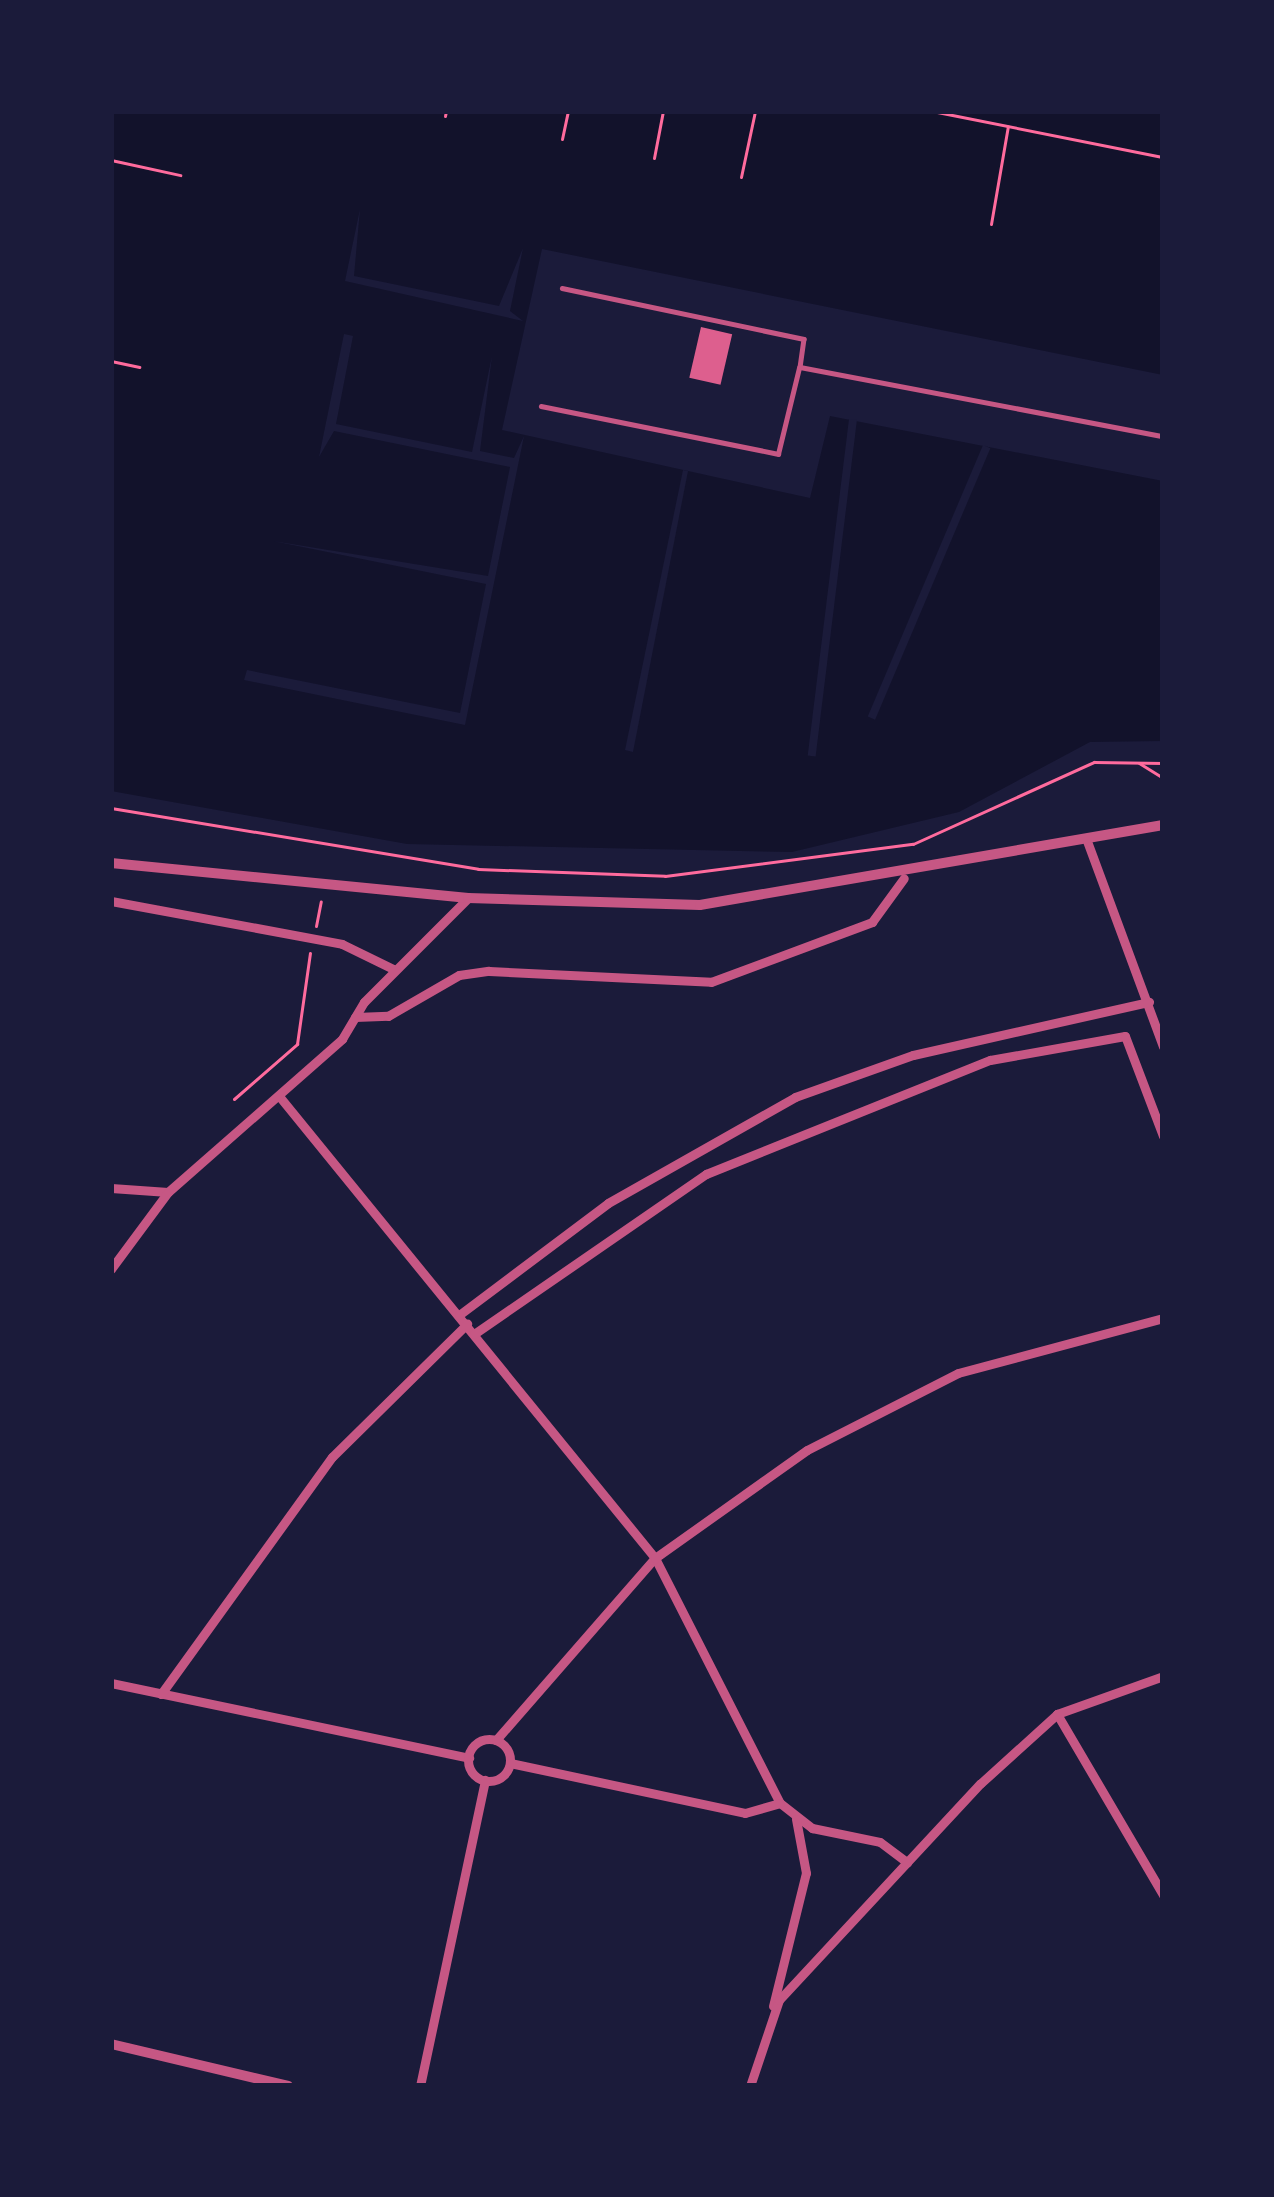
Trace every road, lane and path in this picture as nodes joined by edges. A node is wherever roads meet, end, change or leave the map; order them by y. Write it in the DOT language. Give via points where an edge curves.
graph roads {
  1 [pos="568,111"];
  2 [pos="663,111"];
  3 [pos="755,111"];
  4 [pos="932,111"];
  5 [pos="982,111"];
  6 [pos="981,121"];
  7 [pos="1008,126"];
  8 [pos="562,140"];
  9 [pos="1163,157"];
  10 [pos="654,158"];
  11 [pos="111,160"];
  12 [pos="180,175"];
  13 [pos="741,177"];
  14 [pos="991,224"];
  15 [pos="562,287"];
  16 [pos="111,361"];
  17 [pos="140,367"];
  18 [pos="800,367"];
  19 [pos="541,406"];
  20 [pos="1163,436"];
  21 [pos="1138,762"];
  22 [pos="1163,763"];
  23 [pos="1163,778"];
  24 [pos="111,808"];
  25 [pos="1163,825"];
  26 [pos="1087,842"];
  27 [pos="111,863"];
  28 [pos="904,878"];
  29 [pos="323,887"];
  30 [pos="468,898"];
  31 [pos="111,901"];
  32 [pos="314,940"];
  33 [pos="393,969"];
  34 [pos="1149,1002"];
  35 [pos="355,1017"];
  36 [pos="1163,1046"];
  37 [pos="279,1096"];
  38 [pos="234,1099"];
  39 [pos="1163,1136"];
  40 [pos="111,1188"];
  41 [pos="168,1192"];
  42 [pos="111,1269"];
  43 [pos="1163,1318"];
  44 [pos="467,1324"];
  45 [pos="655,1558"];
  46 [pos="1163,1676"];
  47 [pos="111,1683"];
  48 [pos="161,1694"];
  49 [pos="1057,1714"];
  50 [pos="496,1740"];
  51 [pos="469,1758"];
  52 [pos="510,1763"];
  53 [pos="485,1780"];
  54 [pos="780,1802"];
  55 [pos="796,1819"];
  56 [pos="907,1862"];
  57 [pos="1163,1895"];
  58 [pos="772,2011"];
  59 [pos="111,2044"];
  60 [pos="288,2086"];
  61 [pos="420,2086"];
  62 [pos="750,2086"];
  1 -- 8 [label="path"];
  2 -- 10 [label="path"];
  3 -- 13 [label="path"];
  4 -- 6 [label="path"];
  5 -- 6 [label="path"];
  6 -- 7 [label="path"];
  7 -- 9 [label="path"];
  7 -- 14 [label="path"];
  11 -- 12 [label="path"];
  15 -- 18 [label="lane" via="804,339"];
  16 -- 17 [label="path"];
  18 -- 19 [label="lane" via="778,454"];
  18 -- 20 [label="lane"];
  21 -- 22 [label="path"];
  21 -- 23 [label="path"];
  21 -- 24 [label="path" via="1094,762 914,844 665,876 478,869"];
  25 -- 26 [label="street"];
  26 -- 28 [label="street"];
  26 -- 34 [label="street"];
  27 -- 29 [label="street"];
  28 -- 30 [label="street" via="700,905"];
  28 -- 35 [label="street" via="872,922 711,982 489,971 459,975 388,1016"];
  29 -- 30 [label="street"];
  29 -- 32 [label="path"];
  30 -- 33 [label="street"];
  31 -- 32 [label="street"];
  32 -- 33 [label="street"];
  32 -- 38 [label="path" via="297,1044"];
  33 -- 35 [label="street"];
  34 -- 36 [label="street"];
  34 -- 44 [label="street" via="901,1059 795,1097 608,1203"];
  35 -- 37 [label="street"];
  37 -- 41 [label="street"];
  37 -- 44 [label="street"];
  39 -- 44 [label="street" via="1125,1036 990,1060 786,1134 626,1221"];
  40 -- 41 [label="street"];
  41 -- 42 [label="street"];
  43 -- 45 [label="street" via="1038,1346 885,1406"];
  44 -- 45 [label="street"];
  44 -- 48 [label="street" via="332,1457"];
  45 -- 50 [label="street"];
  45 -- 54 [label="street"];
  46 -- 49 [label="street"];
  47 -- 48 [label="street"];
  48 -- 51 [label="street"];
  49 -- 56 [label="street"];
  49 -- 57 [label="street"];
  50 -- 51 [label="street"];
  50 -- 52 [label="street"];
  51 -- 53 [label="street"];
  52 -- 53 [label="street"];
  52 -- 54 [label="street" via="745,1813"];
  53 -- 61 [label="street"];
  54 -- 55 [label="street"];
  55 -- 56 [label="street" via="880,1842"];
  55 -- 58 [label="street" via="806,1873"];
  56 -- 58 [label="street"];
  58 -- 62 [label="street"];
  59 -- 60 [label="street"];
}
